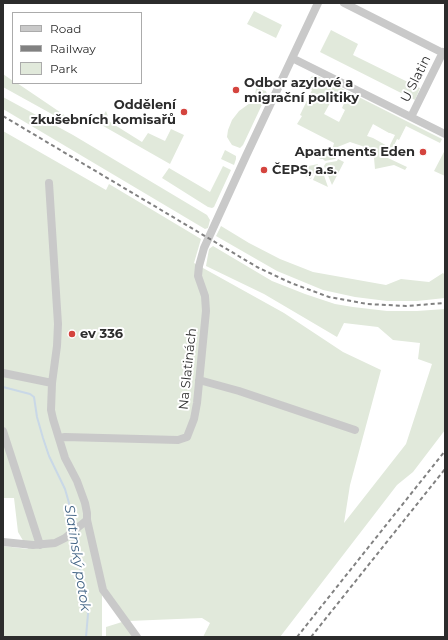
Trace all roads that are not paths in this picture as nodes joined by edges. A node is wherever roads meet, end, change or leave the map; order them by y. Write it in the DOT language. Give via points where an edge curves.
graph roads {
  1 [pos="318,3"];
  2 [pos="344,3"];
  3 [pos="444,53"];
  4 [pos="292,58"];
  5 [pos="411,117"];
  6 [pos="445,134"];
  7 [pos="49,183"];
  8 [pos="3,373"];
  9 [pos="199,380"];
  10 [pos="52,383"];
  11 [pos="356,430"];
  12 [pos="3,431"];
  13 [pos="59,438"];
  14 [pos="87,520"];
  15 [pos="3,542"];
  16 [pos="40,545"];
  17 [pos="137,637"];
  1 -- 4 [label="street, Na Slatinách"];
  2 -- 3 [label="street"];
  3 -- 5 [label="street, U Slatin"];
  4 -- 5 [label="street"];
  4 -- 9 [label="street, Na Slatinách" via="204,248 198,276 205,296 206,311"];
  5 -- 6 [label="street"];
  7 -- 10 [label="street" via="58,324"];
  8 -- 10 [label="street"];
  9 -- 11 [label="street"];
  9 -- 13 [label="street, Na Slatinách" via="194,419 187,437 178,440"];
  10 -- 13 [label="street" via="51,410"];
  12 -- 16 [label="street"];
  13 -- 14 [label="street" via="81,492"];
  14 -- 16 [label="street" via="59,541"];
  14 -- 17 [label="street" via="103,590"];
  15 -- 16 [label="street"];
}
